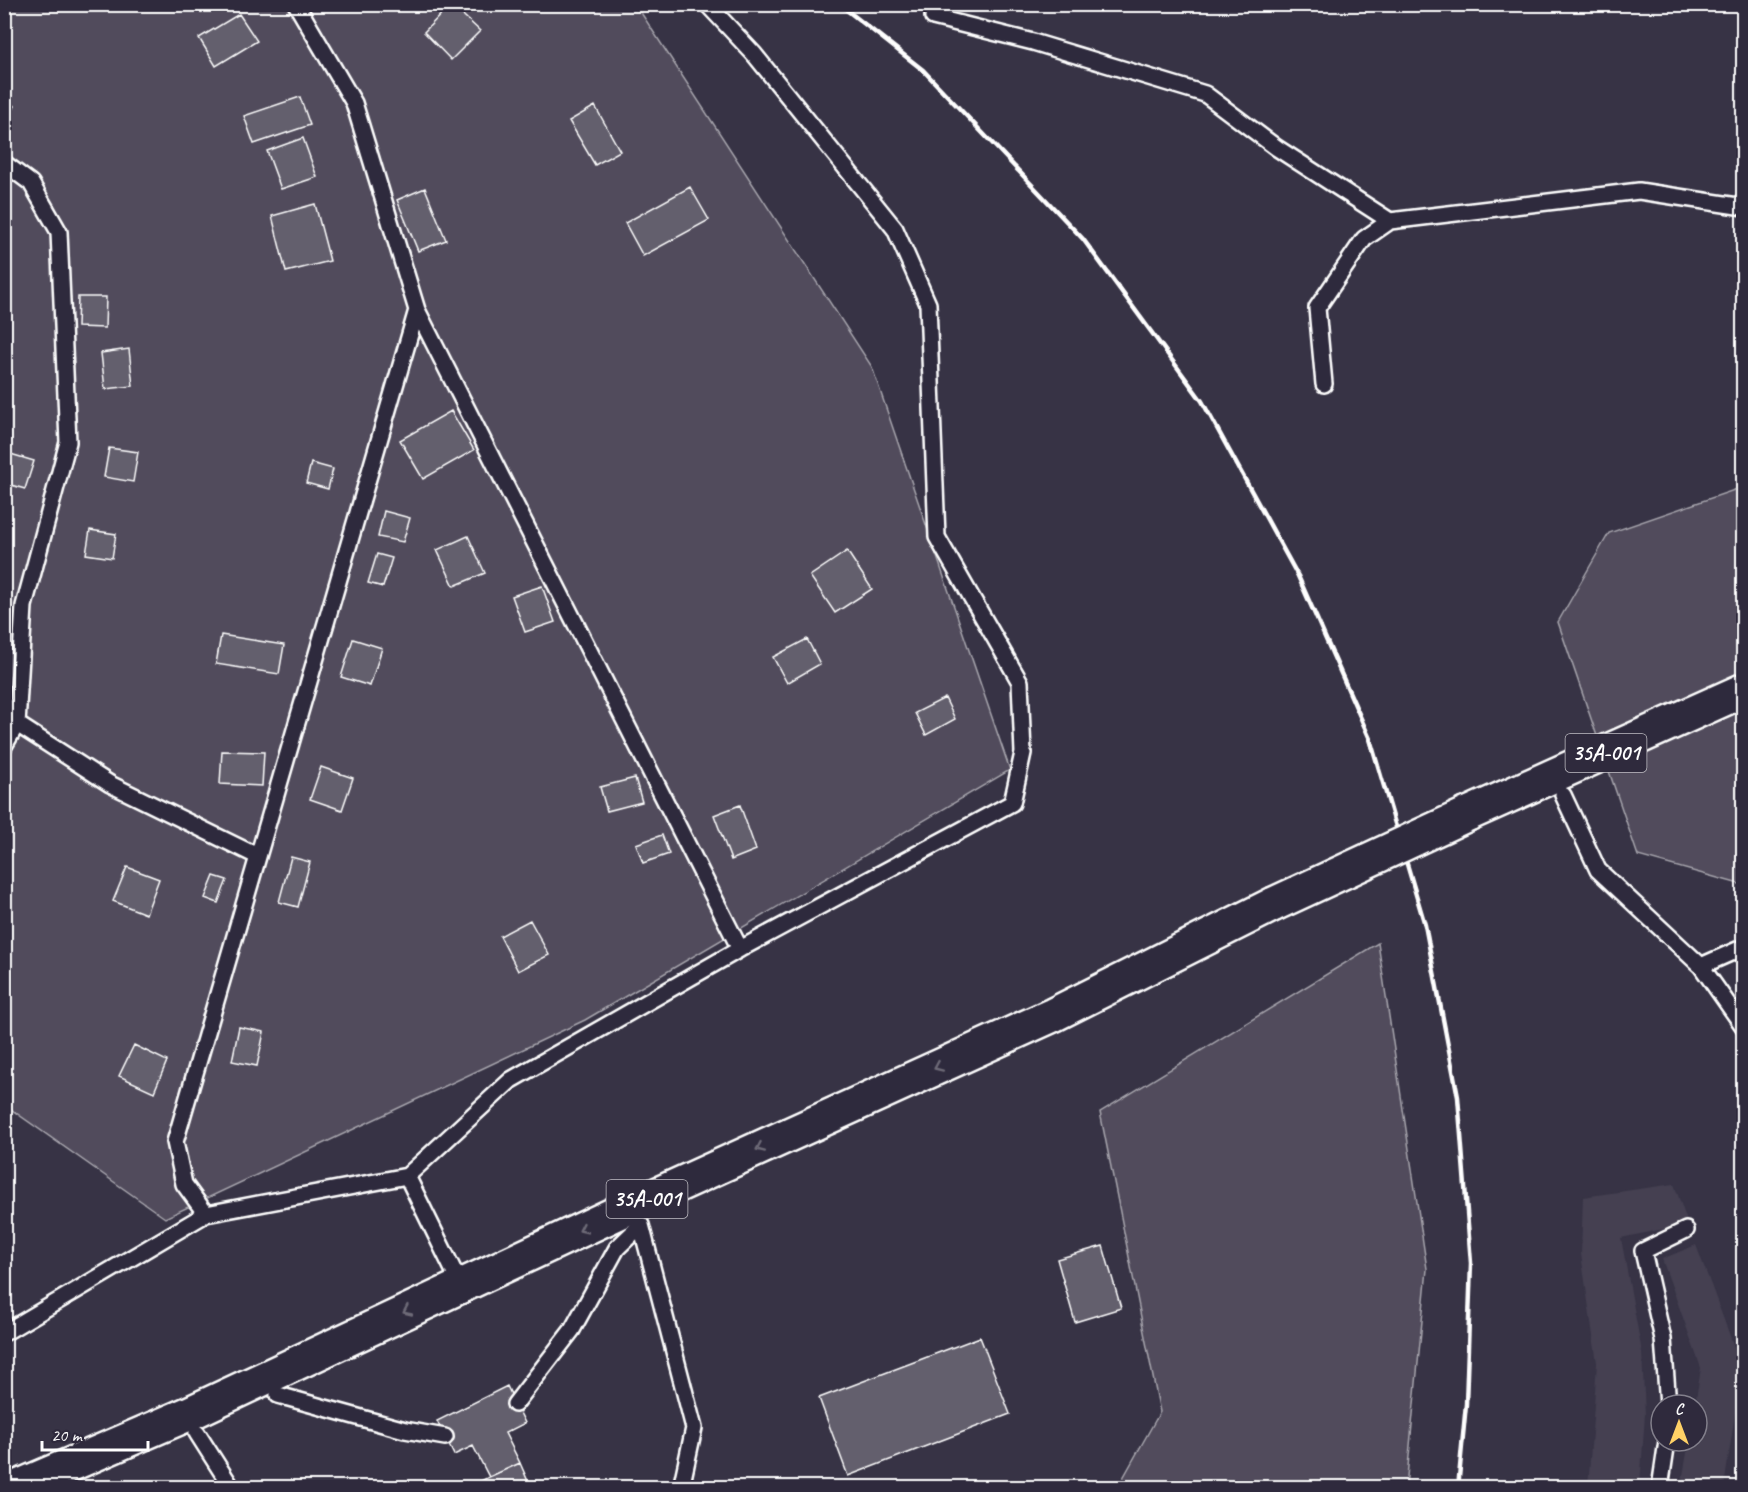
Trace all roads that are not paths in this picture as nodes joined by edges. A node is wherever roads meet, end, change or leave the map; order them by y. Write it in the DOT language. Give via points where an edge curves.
graph roads {
  1 [pos="296,4"];
  2 [pos="707,4"];
  3 [pos="933,17"];
  4 [pos="4,163"];
  5 [pos="1743,207"];
  6 [pos="1390,221"];
  7 [pos="417,310"];
  8 [pos="1324,384"];
  9 [pos="1743,690"];
  10 [pos="1743,713"];
  11 [pos="16,724"];
  12 [pos="4,746"];
  13 [pos="1558,786"];
  14 [pos="257,856"];
  15 [pos="1278,913"];
  16 [pos="1743,947"];
  17 [pos="740,949"];
  18 [pos="1701,966"];
  19 [pos="1743,1027"];
  20 [pos="407,1176"];
  21 [pos="206,1214"];
  22 [pos="641,1225"];
  23 [pos="1686,1230"];
  24 [pos="466,1296"];
  25 [pos="4,1334"];
  26 [pos="1667,1393"];
  27 [pos="278,1395"];
  28 [pos="515,1404"];
  29 [pos="197,1433"];
  30 [pos="445,1437"];
  31 [pos="1665,1453"];
  32 [pos="16,1488"];
  33 [pos="70,1488"];
  34 [pos="232,1488"];
  35 [pos="681,1488"];
  36 [pos="1660,1488"];
  1 -- 7 [label="lane" via="354,103"];
  2 -- 17 [label="lane" via="754,54 895,229 928,304 937,537 1020,682 1023,753 1012,803"];
  3 -- 6 [label="lane" via="1033,42 1205,94 1277,148"];
  4 -- 11 [label="lane" via="31,183 59,232 68,442 24,606"];
  5 -- 6 [label="lane" via="1639,191"];
  6 -- 8 [label="lane" via="1364,239 1317,308"];
  7 -- 14 [label="lane"];
  7 -- 17 [label="lane"];
  9 -- 13 [label="main road, 35А-001"];
  10 -- 13 [label="main road, 35А-001"];
  11 -- 12 [label="lane"];
  11 -- 14 [label="lane" via="110,784"];
  13 -- 15 [label="main road, 35А-001, bridge"];
  13 -- 18 [label="lane" via="1598,870"];
  14 -- 21 [label="lane" via="175,1142 184,1184"];
  15 -- 22 [label="main road, 35А-001" via="1062,1034"];
  15 -- 24 [label="main road, 35А-001, one-way" via="1053,1015"];
  16 -- 18 [label="lane"];
  17 -- 20 [label="lane" via="511,1080"];
  18 -- 19 [label="lane"];
  20 -- 21 [label="lane"];
  20 -- 24 [label="lane"];
  21 -- 25 [label="lane"];
  22 -- 24 [label="main road, 35А-001"];
  22 -- 28 [label="lane" via="617,1248 572,1330"];
  22 -- 35 [label="lane" via="694,1428"];
  23 -- 26 [label="lane" via="1643,1251 1663,1339"];
  24 -- 27 [label="main road, 35А-001"];
  24 -- 32 [label="main road, 35А-001, one-way"];
  27 -- 29 [label="main road, 35А-001"];
  27 -- 30 [label="lane"];
  29 -- 33 [label="main road, 35А-001"];
  29 -- 34 [label="lane"];
  31 -- 36 [label="lane"];
}
